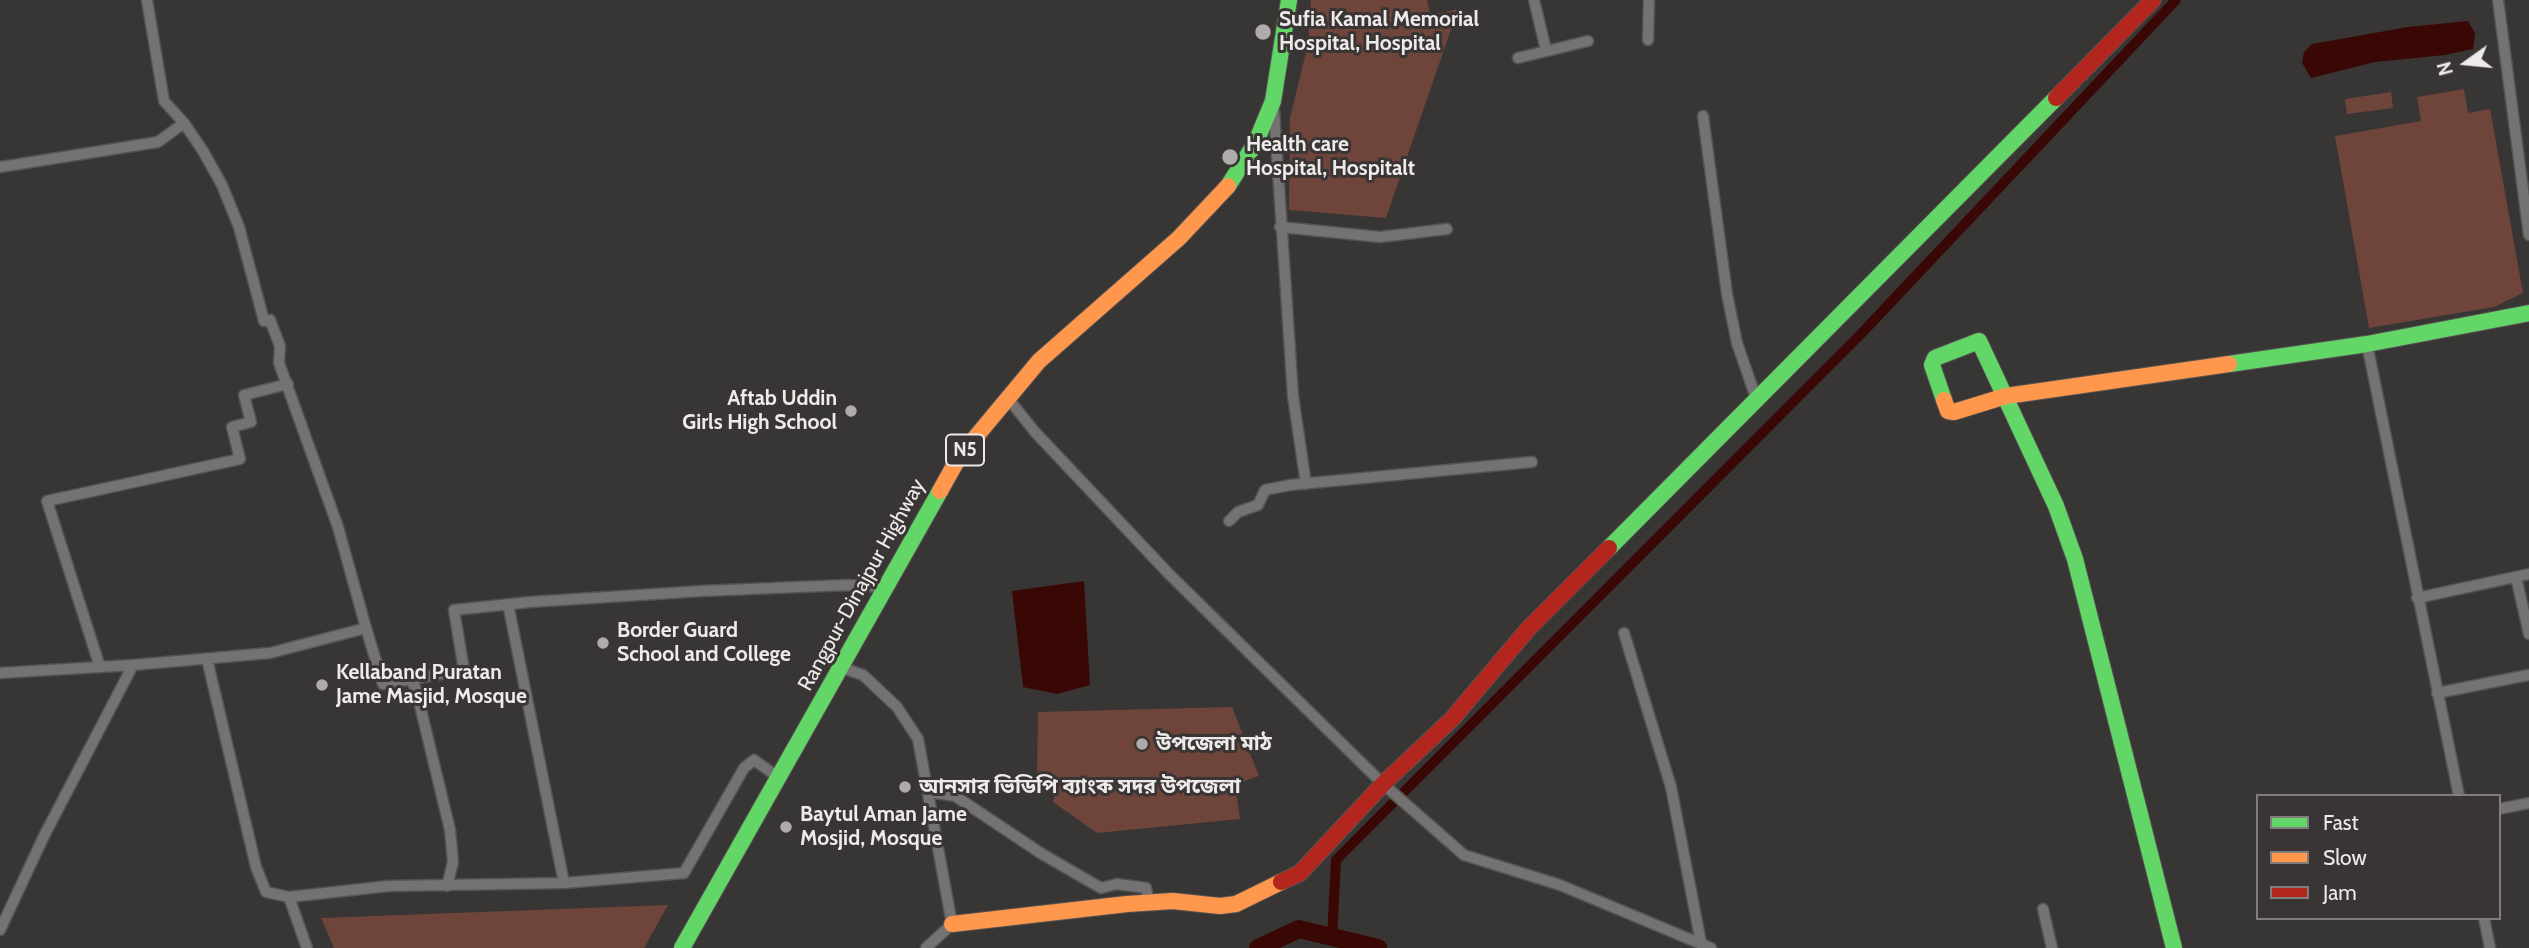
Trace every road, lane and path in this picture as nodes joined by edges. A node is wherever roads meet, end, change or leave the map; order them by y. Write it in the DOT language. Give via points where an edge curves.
graph roads {
  1 [pos="147,0"];
  2 [pos="1289,0"];
  3 [pos="1534,0"];
  4 [pos="1649,0"];
  5 [pos="2153,0"];
  6 [pos="2498,0"];
  7 [pos="1648,40"];
  8 [pos="1588,41"];
  9 [pos="1546,50"];
  10 [pos="1518,58"];
  11 [pos="1273,101"];
  12 [pos="1703,116"];
  13 [pos="184,123"];
  14 [pos="0,167"];
  15 [pos="1280,227"];
  16 [pos="1447,229"];
  17 [pos="2529,235"];
  18 [pos="2529,313"];
  19 [pos="2367,344"];
  20 [pos="288,384"];
  21 [pos="2006,396"];
  22 [pos="1007,397"];
  23 [pos="1757,401"];
  24 [pos="1532,462"];
  25 [pos="1306,484"];
  26 [pos="1229,521"];
  27 [pos="2529,573"];
  28 [pos="2516,577"];
  29 [pos="885,587"];
  30 [pos="2417,598"];
  31 [pos="508,604"];
  32 [pos="366,628"];
  33 [pos="1624,633"];
  34 [pos="2529,634"];
  35 [pos="207,659"];
  36 [pos="133,665"];
  37 [pos="100,667"];
  38 [pos="840,667"];
  39 [pos="0,673"];
  40 [pos="2529,675"];
  41 [pos="410,679"];
  42 [pos="2437,693"];
  43 [pos="778,777"];
  44 [pos="1386,786"];
  45 [pos="929,792"];
  46 [pos="2459,794"];
  47 [pos="2529,803"];
  48 [pos="2501,809"];
  49 [pos="564,883"];
  50 [pos="447,886"];
  51 [pos="289,897"];
  52 [pos="1149,902"];
  53 [pos="2043,909"];
  54 [pos="2484,920"];
  55 [pos="952,924"];
  56 [pos="0,930"];
  57 [pos="1706,946"];
  58 [pos="307,948"];
  59 [pos="682,948"];
  60 [pos="926,948"];
  61 [pos="2052,948"];
  62 [pos="2174,948"];
  63 [pos="2490,948"];
  1 -- 13 [label="street" via="164,101"];
  2 -- 11 [label="main road, Rangpur-Dinajpur Highway / N5"];
  3 -- 9 [label="street"];
  4 -- 7 [label="street"];
  5 -- 23 [label="main road"];
  6 -- 17 [label="street"];
  8 -- 9 [label="street"];
  9 -- 10 [label="street"];
  11 -- 15 [label="street"];
  11 -- 22 [label="main road, Rangpur-Dinajpur Highway / N5" via="1256,142 1231,183 1179,238 1039,361"];
  12 -- 23 [label="street" via="1727,294 1737,343"];
  13 -- 14 [label="street" via="158,142"];
  13 -- 20 [label="street" via="222,185 239,227 264,321 270,320 280,346 279,363"];
  15 -- 16 [label="street" via="1380,237"];
  15 -- 25 [label="street" via="1293,396"];
  18 -- 19 [label="main road"];
  19 -- 21 [label="main road"];
  19 -- 30 [label="street"];
  20 -- 32 [label="street" via="338,527"];
  20 -- 37 [label="street" via="244,395 251,422 232,427 240,459 47,501"];
  21 -- 21 [label="main road" via="1979,341 1935,358 1932,365 1948,411"];
  21 -- 62 [label="main road" via="2075,559"];
  22 -- 29 [label="main road, Rangpur-Dinajpur Highway / N5" via="960,457"];
  22 -- 44 [label="street" via="1169,574"];
  23 -- 44 [label="main road" via="1528,629"];
  24 -- 25 [label="street"];
  25 -- 26 [label="street" via="1265,491 1258,505 1238,512"];
  27 -- 28 [label="street"];
  28 -- 30 [label="street"];
  28 -- 34 [label="street"];
  29 -- 31 [label="street" via="750,589"];
  29 -- 38 [label="main road, Rangpur-Dinajpur Highway / N5"];
  30 -- 42 [label="street"];
  31 -- 41 [label="street" via="454,610 464,670"];
  31 -- 49 [label="street"];
  32 -- 35 [label="street" via="270,653"];
  32 -- 41 [label="street" via="383,684"];
  33 -- 57 [label="street" via="1671,787"];
  35 -- 36 [label="street"];
  35 -- 51 [label="street" via="256,866 266,892"];
  36 -- 37 [label="street"];
  36 -- 56 [label="street"];
  37 -- 39 [label="street"];
  38 -- 43 [label="main road, Rangpur-Dinajpur Highway / N5"];
  38 -- 45 [label="street" via="863,675 897,707 918,740"];
  40 -- 42 [label="street"];
  41 -- 50 [label="street" via="450,830 453,862"];
  42 -- 46 [label="street"];
  43 -- 49 [label="street" via="754,760 744,768 684,873"];
  43 -- 59 [label="main road, Rangpur-Dinajpur Highway / N5"];
  44 -- 52 [label="main road" via="1300,873 1236,904"];
  44 -- 57 [label="street" via="1464,855 1560,885"];
  45 -- 52 [label="street" via="955,796 1101,888 1117,884 1146,888"];
  45 -- 55 [label="street"];
  47 -- 48 [label="street"];
  49 -- 50 [label="street"];
  50 -- 51 [label="street"];
  51 -- 58 [label="street"];
  52 -- 55 [label="main road"];
  53 -- 61 [label="street"];
  54 -- 63 [label="street"];
  55 -- 60 [label="street"];
}
